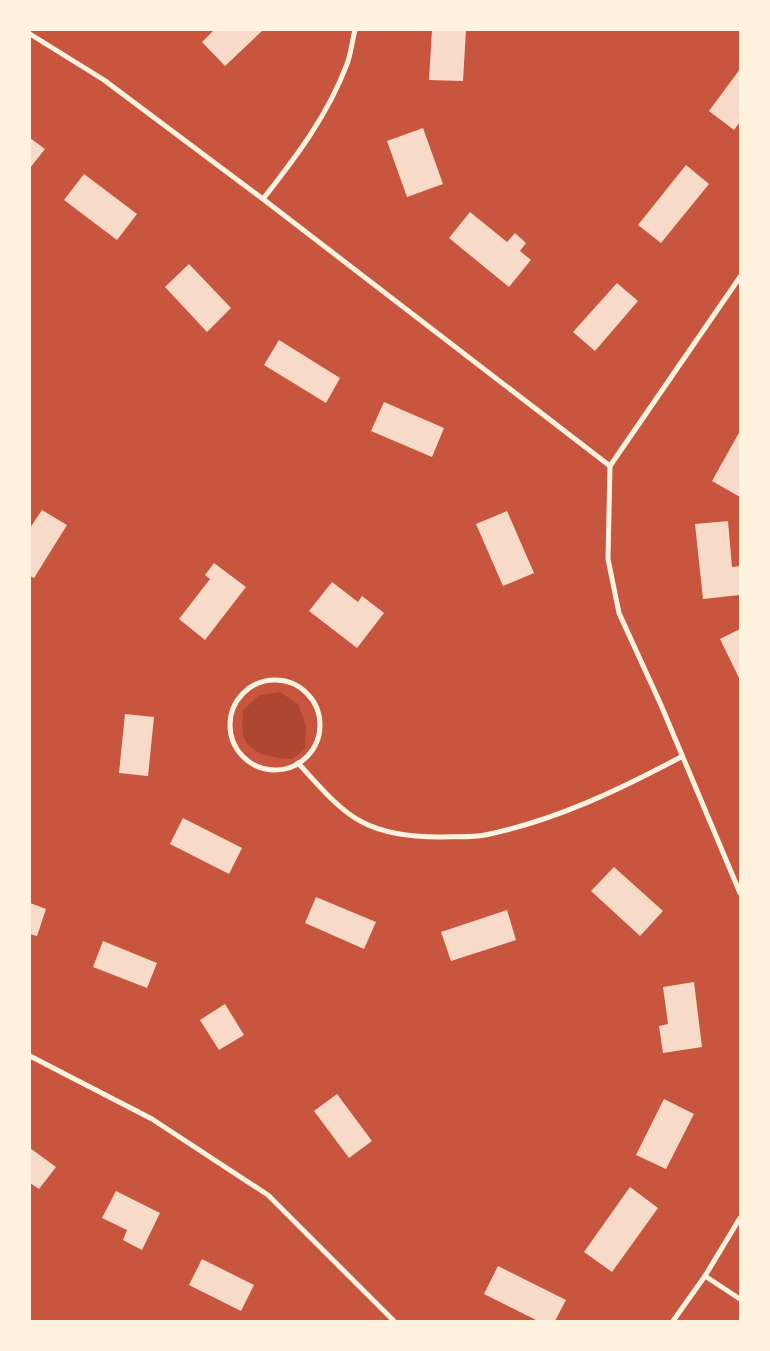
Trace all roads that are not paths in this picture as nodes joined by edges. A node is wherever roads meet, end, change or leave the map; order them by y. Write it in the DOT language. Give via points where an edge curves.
graph roads {
  1 [pos="354,30"];
  2 [pos="30,34"];
  3 [pos="263,199"];
  4 [pos="740,277"];
  5 [pos="610,466"];
  6 [pos="681,757"];
  7 [pos="298,763"];
  8 [pos="740,894"];
  9 [pos="30,1056"];
  10 [pos="740,1218"];
  11 [pos="705,1276"];
  12 [pos="740,1300"];
  13 [pos="394,1321"];
  14 [pos="673,1321"];
  1 -- 3 [label="street" via="348,63 326,112"];
  2 -- 3 [label="street" via="104,80"];
  3 -- 5 [label="street"];
  4 -- 5 [label="street"];
  5 -- 6 [label="street" via="608,559 619,613"];
  6 -- 7 [label="street" via="626,786 553,817 483,836 417,837 361,822 332,800"];
  6 -- 8 [label="street"];
  7 -- 7 [label="street" via="280,769 261,768 249,762 236,748 230,717 241,694 251,686 263,681 288,682 300,687 313,701 319,732 308,755"];
  9 -- 13 [label="street" via="152,1119 268,1195"];
  10 -- 11 [label="street"];
  11 -- 12 [label="street"];
  11 -- 14 [label="street"];
}
